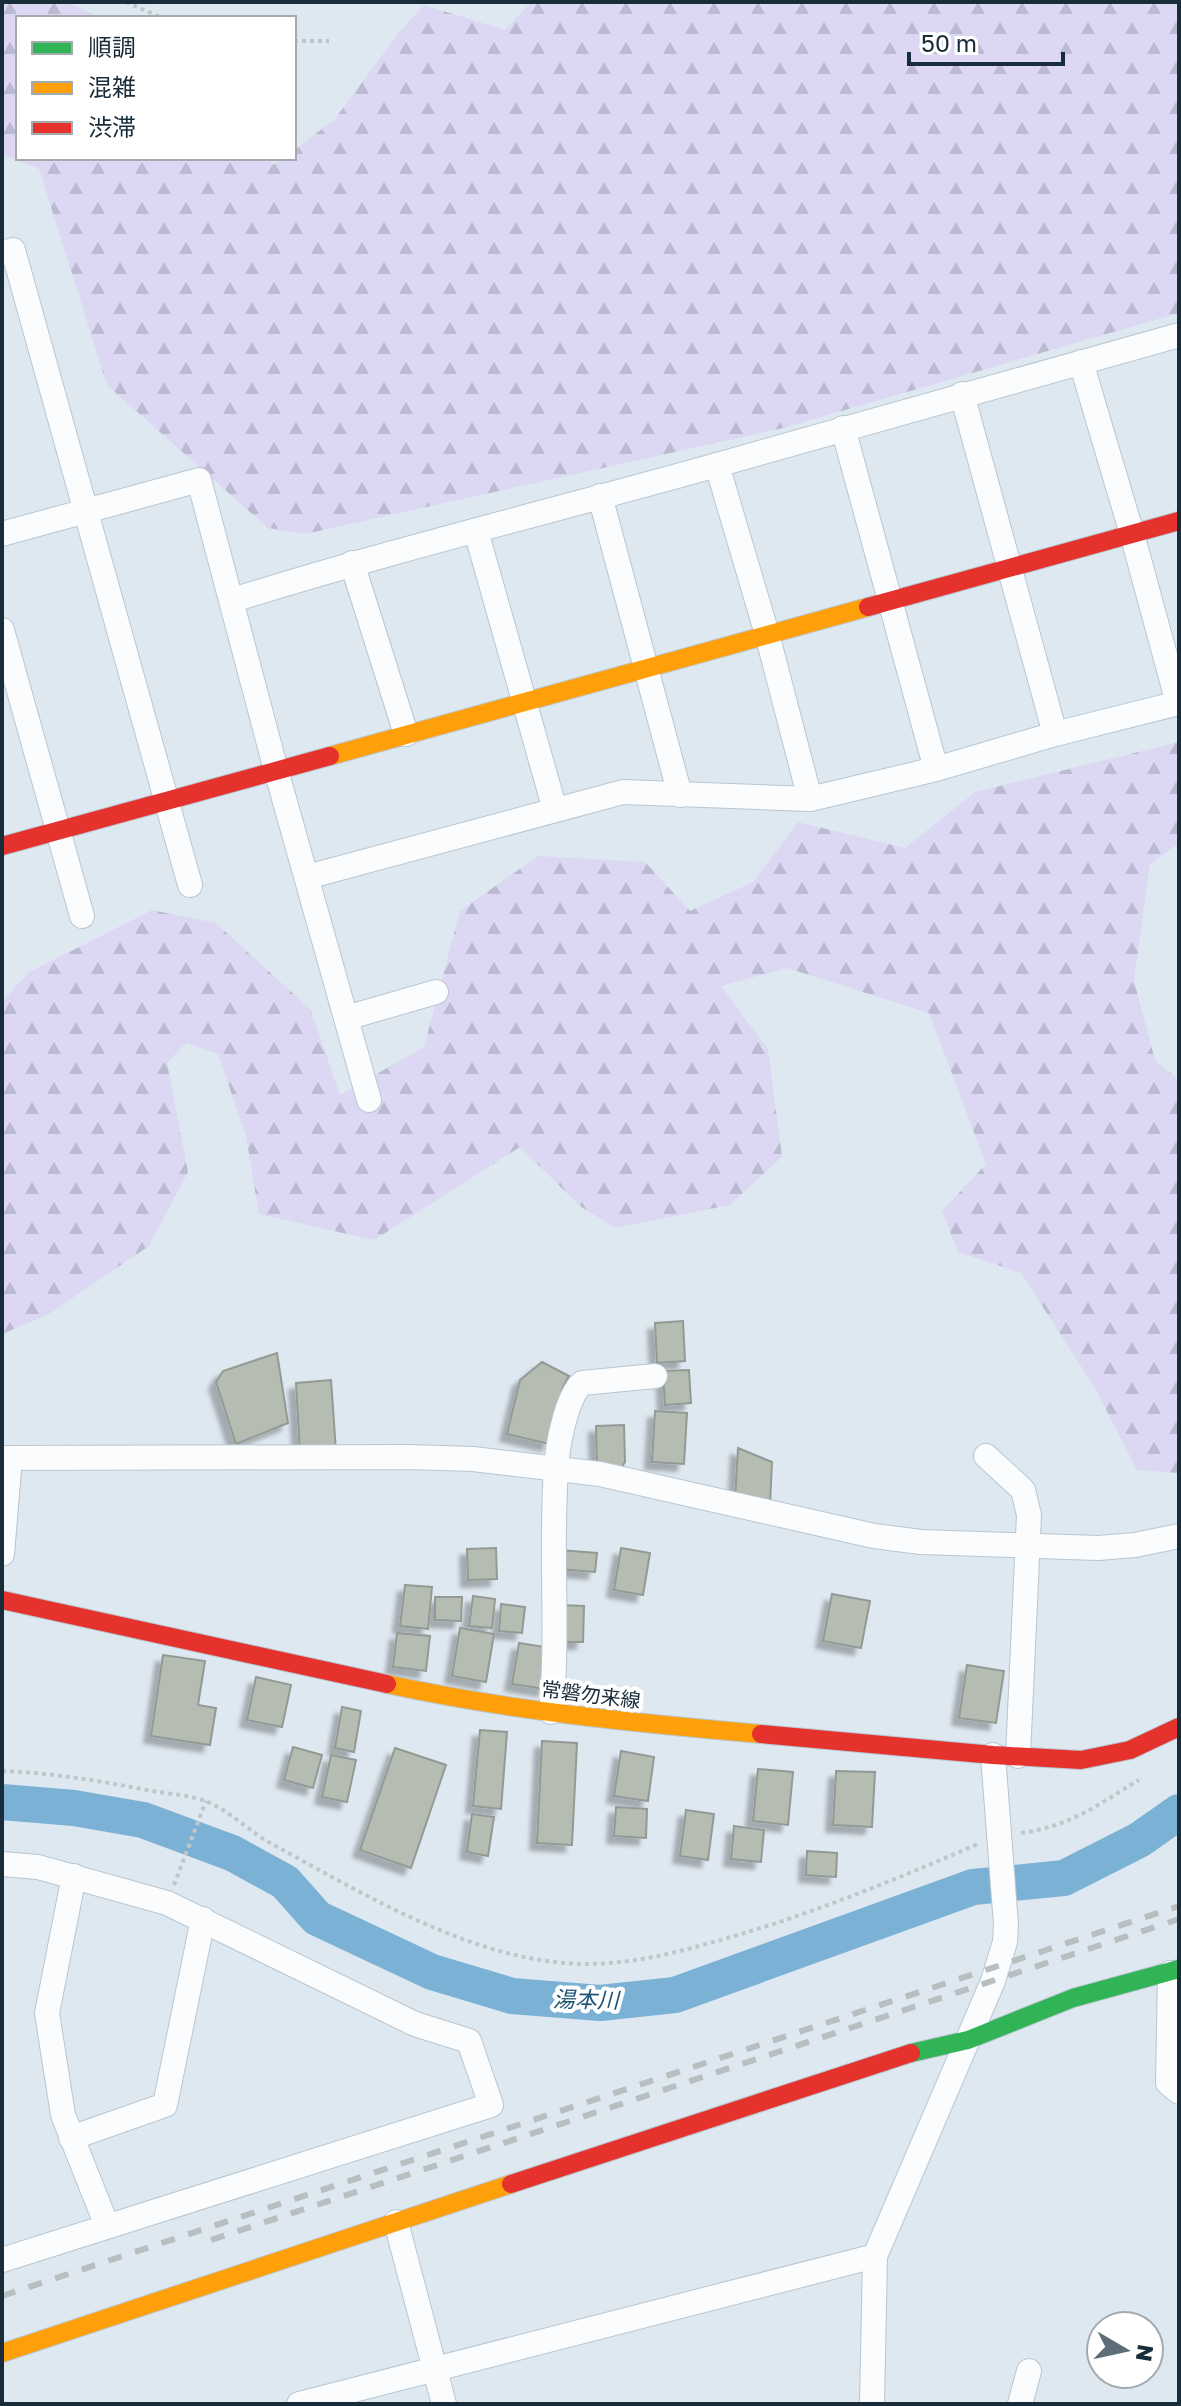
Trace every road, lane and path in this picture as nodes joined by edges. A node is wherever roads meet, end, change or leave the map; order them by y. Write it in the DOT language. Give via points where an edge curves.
graph roads {
  1 [pos="126,2"];
  2 [pos="158,16"];
  3 [pos="296,41"];
  4 [pos="329,41"];
  5 [pos="2,253"];
  6 [pos="1179,335"];
  7 [pos="1081,362"];
  8 [pos="962,394"];
  9 [pos="843,428"];
  10 [pos="717,465"];
  11 [pos="600,496"];
  12 [pos="87,509"];
  13 [pos="1179,521"];
  14 [pos="476,531"];
  15 [pos="2,534"];
  16 [pos="1132,534"];
  17 [pos="352,563"];
  18 [pos="1009,568"];
  19 [pos="233,600"];
  20 [pos="889,601"];
  21 [pos="2,630"];
  22 [pos="767,634"];
  23 [pos="646,668"];
  24 [pos="523,702"];
  25 [pos="1178,703"];
  26 [pos="406,734"];
  27 [pos="1055,734"];
  28 [pos="936,769"];
  29 [pos="276,770"];
  30 [pos="680,795"];
  31 [pos="810,799"];
  32 [pos="167,800"];
  33 [pos="555,810"];
  34 [pos="59,830"];
  35 [pos="2,846"];
  36 [pos="307,877"];
  37 [pos="190,885"];
  38 [pos="82,916"];
  39 [pos="436,992"];
  40 [pos="346,1018"];
  41 [pos="369,1100"];
  42 [pos="655,1376"];
  43 [pos="986,1456"];
  44 [pos="6,1458"];
  45 [pos="556,1468"];
  46 [pos="1179,1536"];
  47 [pos="1027,1547"];
  48 [pos="2,1554"];
  49 [pos="2,1600"];
  50 [pos="551,1712"];
  51 [pos="1179,1727"];
  52 [pos="993,1755"];
  53 [pos="1018,1756"];
  54 [pos="2,1771"];
  55 [pos="1141,1779"];
  56 [pos="206,1801"];
  57 [pos="999,1838"];
  58 [pos="2,1864"];
  59 [pos="74,1876"];
  60 [pos="171,1893"];
  61 [pos="203,1919"];
  62 [pos="1174,1971"];
  63 [pos="968,2040"];
  64 [pos="1179,2092"];
  65 [pos="71,2138"];
  66 [pos="396,2222"];
  67 [pos="107,2226"];
  68 [pos="875,2256"];
  69 [pos="2,2260"];
  70 [pos="2,2353"];
  71 [pos="435,2368"];
  72 [pos="1029,2371"];
  73 [pos="299,2404"];
  74 [pos="444,2404"];
  75 [pos="872,2404"];
  76 [pos="1020,2404"];
  1 -- 2 [label="path"];
  3 -- 4 [label="path"];
  5 -- 12 [label="street" via="13,250"];
  6 -- 7 [label="street"];
  7 -- 8 [label="street"];
  7 -- 16 [label="street"];
  8 -- 9 [label="street"];
  8 -- 18 [label="street"];
  9 -- 10 [label="street"];
  9 -- 20 [label="street"];
  10 -- 11 [label="street"];
  10 -- 22 [label="street"];
  11 -- 14 [label="street"];
  11 -- 23 [label="street"];
  12 -- 15 [label="street"];
  12 -- 19 [label="street" via="199,480"];
  12 -- 32 [label="street"];
  13 -- 16 [label="street"];
  14 -- 17 [label="street"];
  14 -- 24 [label="street"];
  16 -- 18 [label="street"];
  16 -- 25 [label="street"];
  17 -- 19 [label="street"];
  17 -- 26 [label="street"];
  18 -- 20 [label="street"];
  18 -- 27 [label="street"];
  19 -- 29 [label="street"];
  20 -- 22 [label="street"];
  20 -- 28 [label="street"];
  21 -- 34 [label="street"];
  22 -- 23 [label="street"];
  22 -- 31 [label="street"];
  23 -- 24 [label="street"];
  23 -- 30 [label="street"];
  24 -- 26 [label="street"];
  24 -- 33 [label="street"];
  25 -- 27 [label="street"];
  26 -- 29 [label="street"];
  27 -- 28 [label="street"];
  28 -- 31 [label="street"];
  29 -- 32 [label="street"];
  29 -- 36 [label="street"];
  30 -- 31 [label="street"];
  30 -- 33 [label="street" via="623,792"];
  32 -- 34 [label="street"];
  32 -- 37 [label="street"];
  33 -- 36 [label="street"];
  34 -- 35 [label="street"];
  34 -- 38 [label="street"];
  36 -- 40 [label="street"];
  39 -- 40 [label="street"];
  40 -- 41 [label="street"];
  42 -- 45 [label="street" via="582,1383 575,1389"];
  43 -- 47 [label="street" via="1023,1490 1029,1515"];
  44 -- 45 [label="street" via="408,1457"];
  44 -- 48 [label="street"];
  45 -- 47 [label="street" via="874,1536"];
  45 -- 50 [label="street"];
  46 -- 47 [label="street" via="1098,1548"];
  47 -- 53 [label="street"];
  49 -- 50 [label="street, 常磐勿来線" via="438,1695"];
  50 -- 52 [label="street, 常磐勿来線"];
  51 -- 53 [label="street, 常磐勿来線" via="1104,1757"];
  52 -- 53 [label="street, 常磐勿来線"];
  52 -- 57 [label="street"];
  54 -- 56 [label="path" via="65,1774"];
  55 -- 57 [label="path" via="1072,1820"];
  56 -- 57 [label="path" via="280,1848 473,1944 558,1963 643,1960 753,1931"];
  56 -- 60 [label="path"];
  57 -- 63 [label="street" via="1005,1942"];
  58 -- 59 [label="street"];
  59 -- 61 [label="street"];
  59 -- 65 [label="street" via="47,2013"];
  61 -- 65 [label="street" via="165,2105"];
  61 -- 67 [label="street" via="415,2024 469,2041 491,2105"];
  62 -- 63 [label="street" via="1073,1998"];
  62 -- 64 [label="street" via="1168,2083"];
  63 -- 66 [label="street" via="900,2055"];
  63 -- 68 [label="street"];
  65 -- 67 [label="street"];
  66 -- 70 [label="street"];
  66 -- 71 [label="street"];
  67 -- 69 [label="street"];
  68 -- 71 [label="street"];
  68 -- 75 [label="street"];
  71 -- 73 [label="street"];
  71 -- 74 [label="street"];
  72 -- 76 [label="street"];
}
